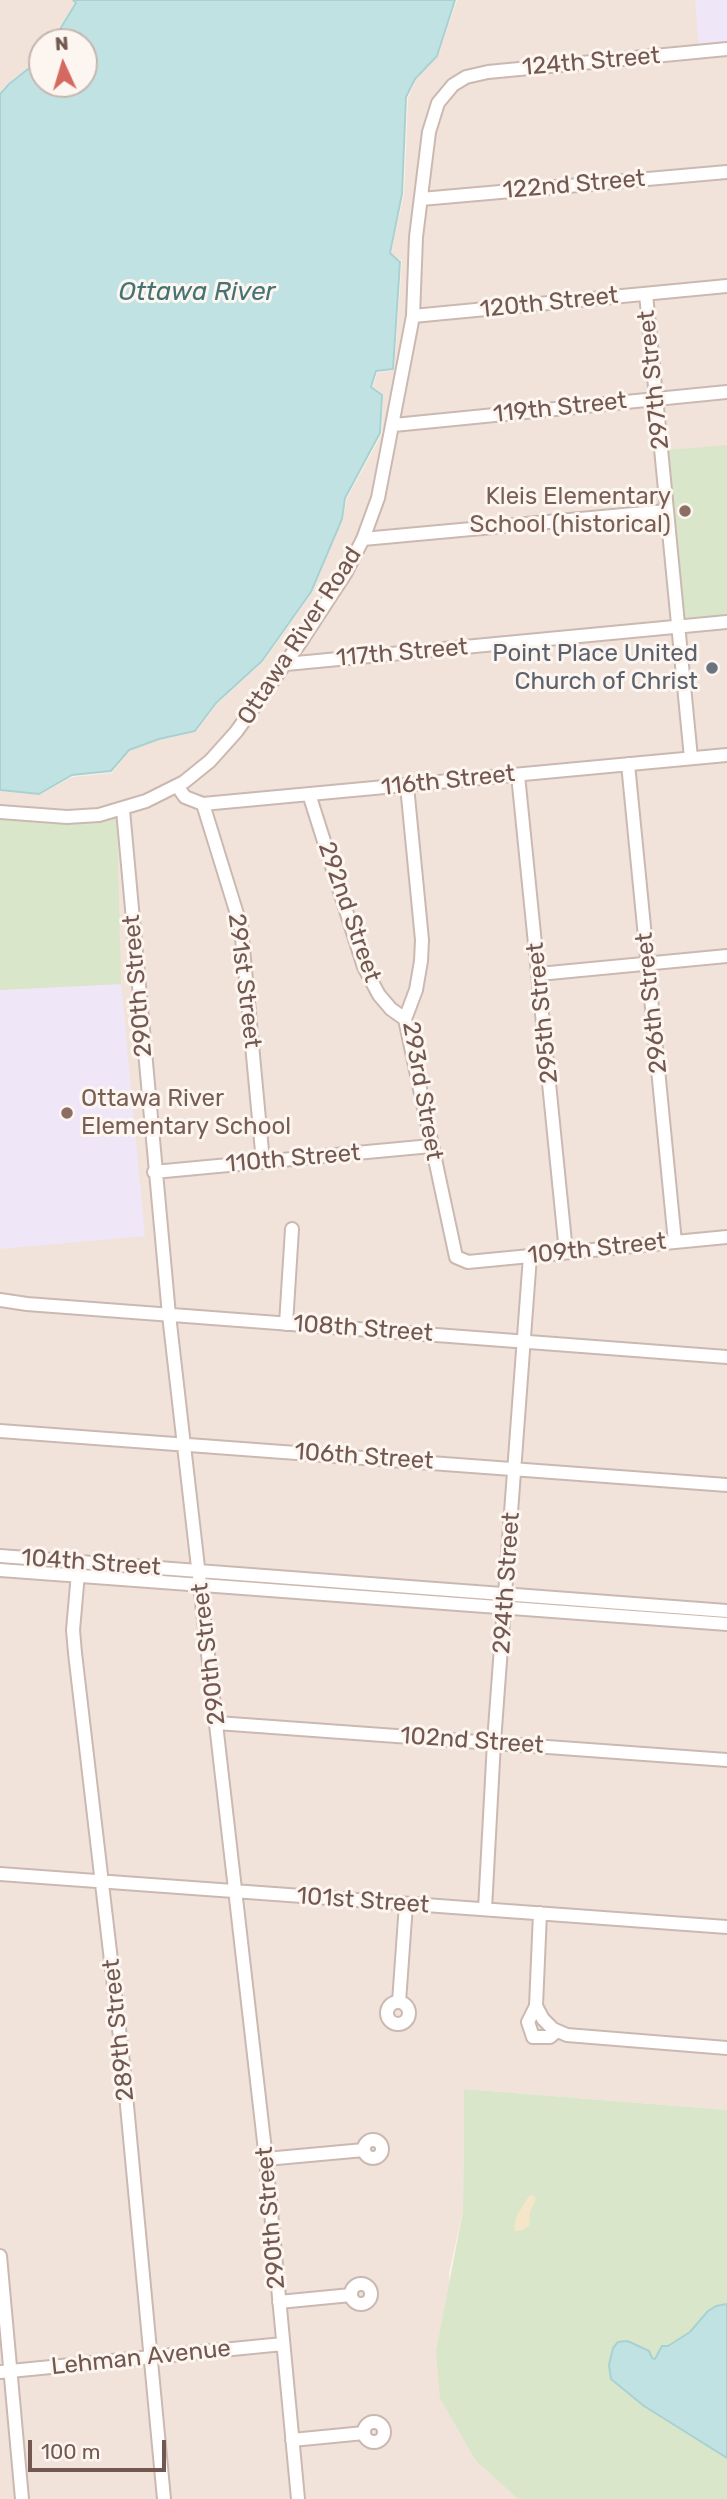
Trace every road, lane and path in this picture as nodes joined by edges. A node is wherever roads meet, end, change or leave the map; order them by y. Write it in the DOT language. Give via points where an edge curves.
graph roads {
  1 [pos="727,50"];
  2 [pos="458,82"];
  3 [pos="727,172"];
  4 [pos="421,199"];
  5 [pos="727,286"];
  6 [pos="646,294"];
  7 [pos="413,316"];
  8 [pos="727,392"];
  9 [pos="655,398"];
  10 [pos="394,425"];
  11 [pos="667,511"];
  12 [pos="363,539"];
  13 [pos="727,622"];
  14 [pos="680,628"];
  15 [pos="286,664"];
  16 [pos="727,755"];
  17 [pos="691,758"];
  18 [pos="628,764"];
  19 [pos="518,775"];
  20 [pos="177,786"];
  21 [pos="407,786"];
  22 [pos="309,794"];
  23 [pos="203,804"];
  24 [pos="123,810"];
  25 [pos="0,812"];
  26 [pos="727,956"];
  27 [pos="648,964"];
  28 [pos="539,974"];
  29 [pos="405,1019"];
  30 [pos="431,1146"];
  31 [pos="263,1162"];
  32 [pos="154,1172"];
  33 [pos="292,1229"];
  34 [pos="727,1237"];
  35 [pos="675,1242"];
  36 [pos="566,1252"];
  37 [pos="530,1256"];
  38 [pos="468,1262"];
  39 [pos="0,1300"];
  40 [pos="169,1315"];
  41 [pos="286,1324"];
  42 [pos="524,1342"];
  43 [pos="727,1357"];
  44 [pos="0,1431"];
  45 [pos="184,1444"];
  46 [pos="514,1468"];
  47 [pos="727,1485"];
  48 [pos="0,1556"];
  49 [pos="79,1569"];
  50 [pos="0,1570"];
  51 [pos="199,1571"];
  52 [pos="201,1585"];
  53 [pos="348,1589"];
  54 [pos="506,1601"];
  55 [pos="624,1610"];
  56 [pos="727,1611"];
  57 [pos="727,1624"];
  58 [pos="218,1723"];
  59 [pos="494,1742"];
  60 [pos="727,1760"];
  61 [pos="0,1874"];
  62 [pos="102,1882"];
  63 [pos="237,1891"];
  64 [pos="407,1904"];
  65 [pos="485,1909"];
  66 [pos="540,1913"];
  67 [pos="727,1927"];
  68 [pos="399,2002"];
  69 [pos="536,2006"];
  70 [pos="557,2031"];
  71 [pos="727,2048"];
  72 [pos="364,2150"];
  73 [pos="266,2158"];
  74 [pos="0,2256"];
  75 [pos="351,2295"];
  76 [pos="279,2302"];
  77 [pos="283,2344"];
  78 [pos="151,2357"];
  79 [pos="6,2371"];
  80 [pos="364,2433"];
  81 [pos="292,2440"];
  82 [pos="22,2499"];
  83 [pos="164,2499"];
  84 [pos="298,2499"];
  1 -- 2 [label="street, 124th Street" via="480,73"];
  2 -- 4 [label="street, Ottawa River Road" via="432,116"];
  3 -- 4 [label="street, 122nd Street"];
  4 -- 7 [label="street, Ottawa River Road"];
  5 -- 6 [label="street, 120th Street"];
  6 -- 7 [label="street, 120th Street"];
  6 -- 9 [label="street, 297th Street"];
  7 -- 10 [label="street, Ottawa River Road"];
  8 -- 9 [label="street, 119th Street"];
  9 -- 10 [label="street, 119th Street"];
  9 -- 11 [label="street, 297th Street"];
  10 -- 12 [label="street, Ottawa River Road" via="378,498"];
  11 -- 12 [label="street"];
  11 -- 14 [label="street, 297th Street"];
  12 -- 15 [label="street, Ottawa River Road"];
  13 -- 14 [label="street, 117th Street"];
  14 -- 15 [label="street, 117th Street"];
  14 -- 17 [label="street, 297th Street"];
  15 -- 20 [label="street, Ottawa River Road" via="223,748"];
  16 -- 17 [label="street, 116th Street"];
  17 -- 18 [label="street, 116th Street"];
  18 -- 19 [label="street, 116th Street"];
  18 -- 27 [label="street, 296th Street"];
  19 -- 21 [label="street, 116th Street"];
  19 -- 28 [label="street, 295th Street"];
  20 -- 23 [label="street" via="185,797"];
  20 -- 24 [label="street, Ottawa River Road"];
  21 -- 22 [label="street, 116th Street"];
  21 -- 29 [label="street, 293rd Street" via="422,940 416,990"];
  22 -- 23 [label="street, 116th Street"];
  22 -- 29 [label="street, 292nd Street" via="364,967 379,995"];
  23 -- 31 [label="street, 291st Street" via="241,927"];
  24 -- 25 [label="street, Ottawa River Road" via="67,817"];
  24 -- 32 [label="street, 290th Street"];
  26 -- 27 [label="street"];
  27 -- 28 [label="street"];
  27 -- 35 [label="street, 296th Street"];
  28 -- 36 [label="street, 295th Street"];
  29 -- 30 [label="street, 293rd Street"];
  30 -- 31 [label="street, 110th Street"];
  30 -- 38 [label="street, 293rd Street" via="453,1253"];
  31 -- 32 [label="street, 110th Street"];
  32 -- 40 [label="street, 290th Street"];
  33 -- 41 [label="street"];
  34 -- 35 [label="street, 109th Street"];
  35 -- 36 [label="street, 109th Street"];
  36 -- 37 [label="street, 109th Street"];
  37 -- 38 [label="street, 109th Street"];
  37 -- 42 [label="street, 294th Street"];
  39 -- 40 [label="street, 108th Street"];
  40 -- 41 [label="street, 108th Street"];
  40 -- 45 [label="street, 290th Street"];
  41 -- 42 [label="street, 108th Street"];
  42 -- 43 [label="street, 108th Street"];
  42 -- 46 [label="street, 294th Street"];
  44 -- 45 [label="street, 106th Street"];
  45 -- 46 [label="street, 106th Street"];
  45 -- 51 [label="street, 290th Street"];
  46 -- 47 [label="street, 106th Street"];
  46 -- 54 [label="street, 294th Street"];
  48 -- 49 [label="street, 104th Street"];
  49 -- 50 [label="street, 104th Street"];
  49 -- 51 [label="street, 104th Street"];
  49 -- 52 [label="street, 104th Street"];
  49 -- 62 [label="street, 289th Street" via="75,1653"];
  51 -- 52 [label="street, 290th Street"];
  51 -- 53 [label="street, 104th Street"];
  52 -- 53 [label="street, 104th Street"];
  52 -- 58 [label="street, 290th Street"];
  53 -- 54 [label="street, 104th Street"];
  54 -- 55 [label="street, 104th Street"];
  54 -- 59 [label="street, 294th Street"];
  55 -- 56 [label="street, 104th Street"];
  55 -- 57 [label="street, 104th Street"];
  58 -- 59 [label="street, 102nd Street"];
  58 -- 63 [label="street, 290th Street"];
  59 -- 60 [label="street, 102nd Street"];
  59 -- 65 [label="street, 294th Street"];
  61 -- 62 [label="street, 101st Street"];
  62 -- 63 [label="street, 101st Street"];
  62 -- 78 [label="street, 289th Street"];
  63 -- 64 [label="street, 101st Street"];
  63 -- 73 [label="street, 290th Street"];
  64 -- 65 [label="street, 101st Street"];
  64 -- 68 [label="street"];
  65 -- 66 [label="street, 101st Street"];
  66 -- 67 [label="street, 101st Street"];
  66 -- 69 [label="street"];
  69 -- 70 [label="street" via="542,2019"];
  69 -- 70 [label="street" via="527,2022 533,2036 550,2037"];
  70 -- 71 [label="street"];
  72 -- 73 [label="street"];
  73 -- 76 [label="street, 290th Street"];
  74 -- 79 [label="street"];
  75 -- 76 [label="street"];
  76 -- 77 [label="street, 290th Street"];
  77 -- 78 [label="street, Lehman Avenue"];
  77 -- 81 [label="street, 290th Street"];
  78 -- 79 [label="street, Lehman Avenue"];
  78 -- 83 [label="street, 289th Street"];
  79 -- 82 [label="street"];
  80 -- 81 [label="street"];
  81 -- 84 [label="street, 290th Street"];
}
